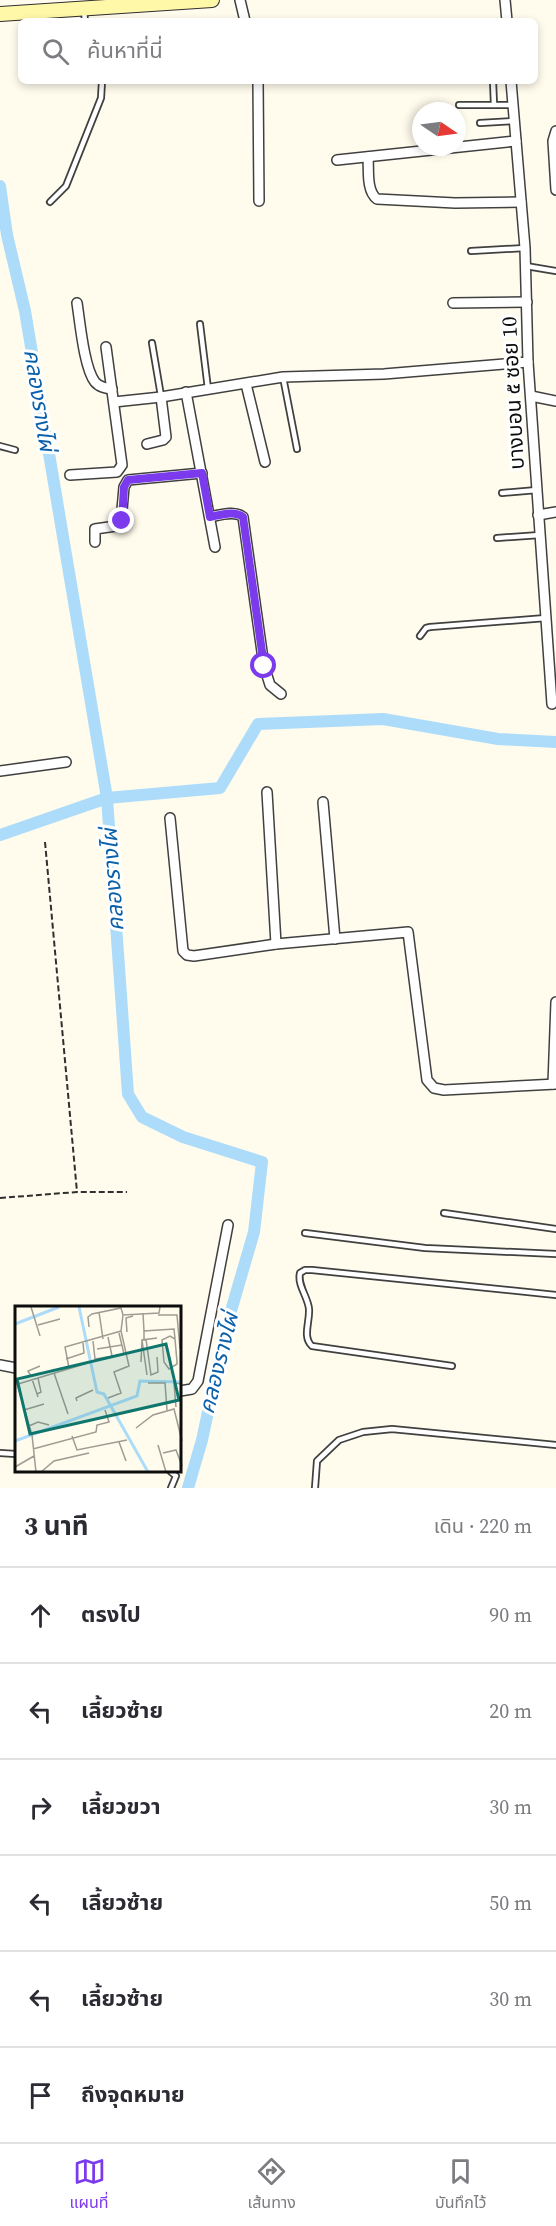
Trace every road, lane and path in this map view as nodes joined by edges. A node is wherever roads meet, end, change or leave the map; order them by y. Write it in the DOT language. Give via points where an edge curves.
graph roads {
  1 [pos="212,0"];
  2 [pos="240,0"];
  3 [pos="505,0"];
  4 [pos="0,14"];
  5 [pos="84,14"];
  6 [pos="58,15"];
  7 [pos="244,18"];
  8 [pos="507,18"];
  9 [pos="102,84"];
  10 [pos="258,84"];
  11 [pos="493,84"];
  12 [pos="511,84"];
  13 [pos="466,105"];
  14 [pos="494,105"];
  15 [pos="513,105"];
  16 [pos="514,121"];
  17 [pos="480,123"];
  18 [pos="556,131"];
  19 [pos="516,141"];
  20 [pos="368,157"];
  21 [pos="337,160"];
  22 [pos="556,190"];
  23 [pos="259,201"];
  24 [pos="50,202"];
  25 [pos="521,202"];
  26 [pos="525,248"];
  27 [pos="471,251"];
  28 [pos="526,266"];
  29 [pos="556,271"];
  30 [pos="527,302"];
  31 [pos="77,303"];
  32 [pos="453,303"];
  33 [pos="200,324"];
  34 [pos="152,343"];
  35 [pos="106,347"];
  36 [pos="528,362"];
  37 [pos="283,377"];
  38 [pos="246,384"];
  39 [pos="112,388"];
  40 [pos="208,389"];
  41 [pos="186,392"];
  42 [pos="531,396"];
  43 [pos="161,397"];
  44 [pos="556,401"];
  45 [pos="114,402"];
  46 [pos="147,444"];
  47 [pos="0,446"];
  48 [pos="297,449"];
  49 [pos="15,450"];
  50 [pos="265,462"];
  51 [pos="202,473"];
  52 [pos="70,476"];
  53 [pos="537,490"];
  54 [pos="502,493"];
  55 [pos="556,512"];
  56 [pos="538,515"];
  57 [pos="210,517"];
  58 [pos="540,535"];
  59 [pos="497,537"];
  60 [pos="95,542"];
  61 [pos="214,547"];
  62 [pos="546,618"];
  63 [pos="420,636"];
  64 [pos="281,694"];
  65 [pos="552,704"];
  66 [pos="66,762"];
  67 [pos="0,771"];
  68 [pos="267,792"];
  69 [pos="324,802"];
  70 [pos="170,818"];
  71 [pos="45,842"];
  72 [pos="335,939"];
  73 [pos="276,944"];
  74 [pos="556,1002"];
  75 [pos="555,1061"];
  76 [pos="554,1084"];
  77 [pos="77,1192"];
  78 [pos="127,1192"];
  79 [pos="0,1198"];
  80 [pos="444,1213"];
  81 [pos="228,1225"];
  82 [pos="556,1229"];
  83 [pos="305,1233"];
  84 [pos="556,1254"];
  85 [pos="556,1295"];
  86 [pos="0,1365"];
  87 [pos="452,1366"];
  88 [pos="15,1368"];
  89 [pos="182,1391"];
  90 [pos="556,1445"];
  91 [pos="0,1453"];
  92 [pos="15,1454"];
  93 [pos="172,1473"];
  94 [pos="171,1488"];
  95 [pos="315,1488"];
  1 -- 5 [label="street"];
  2 -- 7 [label="street"];
  3 -- 8 [label="street"];
  4 -- 6 [label="street"];
  5 -- 6 [label="street"];
  9 -- 24 [label="lane" via="101,98 66,186"];
  10 -- 23 [label="street"];
  11 -- 14 [label="lane"];
  12 -- 15 [label="street, บางบอน ๕ ซอย 10"];
  13 -- 14 [label="lane"];
  14 -- 15 [label="lane"];
  15 -- 16 [label="street, บางบอน ๕ ซอย 10"];
  16 -- 17 [label="lane"];
  16 -- 19 [label="street, บางบอน ๕ ซอย 10"];
  18 -- 22 [label="street"];
  19 -- 20 [label="street"];
  19 -- 25 [label="street, บางบอน ๕ ซอย 10"];
  20 -- 21 [label="street"];
  20 -- 25 [label="street" via="370,190 377,199"];
  25 -- 26 [label="street, บางบอน ๕ ซอย 10"];
  26 -- 27 [label="lane"];
  26 -- 28 [label="street, บางบอน ๕ ซอย 10"];
  28 -- 29 [label="lane"];
  28 -- 30 [label="street, บางบอน ๕ ซอย 10"];
  30 -- 32 [label="street"];
  30 -- 36 [label="street, บางบอน ๕ ซอย 10"];
  31 -- 39 [label="street" via="89,372 95,383"];
  33 -- 40 [label="lane"];
  34 -- 43 [label="lane"];
  35 -- 39 [label="street"];
  36 -- 37 [label="street" via="384,374"];
  36 -- 42 [label="street, บางบอน ๕ ซอย 10"];
  37 -- 38 [label="street"];
  37 -- 48 [label="lane"];
  38 -- 40 [label="street"];
  38 -- 50 [label="street"];
  39 -- 45 [label="street"];
  40 -- 41 [label="street"];
  41 -- 43 [label="street"];
  41 -- 51 [label="street"];
  42 -- 44 [label="street"];
  42 -- 53 [label="street, บางบอน ๕ ซอย 10"];
  43 -- 45 [label="street"];
  43 -- 46 [label="street" via="166,437"];
  45 -- 52 [label="street" via="121,470"];
  47 -- 49 [label="lane"];
  51 -- 57 [label="street"];
  51 -- 60 [label="street" via="128,480 122,521 117,526 95,529"];
  53 -- 54 [label="lane"];
  53 -- 56 [label="street, บางบอน ๕ ซอย 10"];
  55 -- 56 [label="street"];
  56 -- 58 [label="street, บางบอน ๕ ซอย 10"];
  57 -- 61 [label="street"];
  57 -- 64 [label="street" via="235,513 243,517 264,666 270,685"];
  58 -- 59 [label="lane"];
  58 -- 62 [label="street, บางบอน ๕ ซอย 10"];
  62 -- 63 [label="lane" via="426,628"];
  62 -- 65 [label="street, บางบอน ๕ ซอย 10"];
  66 -- 67 [label="street"];
  68 -- 73 [label="street"];
  69 -- 72 [label="street"];
  70 -- 73 [label="street" via="183,951 194,956"];
  71 -- 77 [label="path"];
  72 -- 73 [label="street"];
  72 -- 76 [label="street" via="408,932 427,1080 434,1088"];
  74 -- 75 [label="street"];
  75 -- 76 [label="street"];
  77 -- 78 [label="path"];
  77 -- 79 [label="path"];
  80 -- 82 [label="lane"];
  81 -- 89 [label="street" via="198,1381 192,1389"];
  83 -- 84 [label="lane" via="425,1248"];
  85 -- 87 [label="lane" via="312,1270 300,1273 309,1307 307,1338 312,1346"];
  86 -- 88 [label="street"];
  90 -- 95 [label="lane" via="392,1429 363,1432 339,1440 318,1461"];
  91 -- 92 [label="lane"];
  93 -- 94 [label="lane" via="176,1476"];
}
